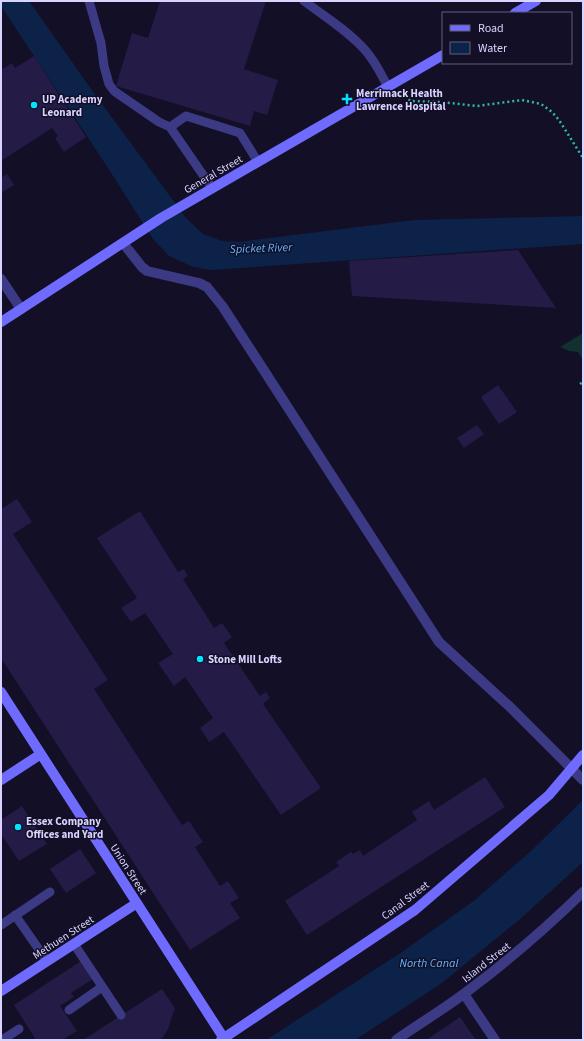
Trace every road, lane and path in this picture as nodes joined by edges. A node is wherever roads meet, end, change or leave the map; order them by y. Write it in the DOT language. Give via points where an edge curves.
graph roads {
  1 [pos="89,1"];
  2 [pos="304,1"];
  3 [pos="536,1"];
  4 [pos="518,12"];
  5 [pos="442,56"];
  6 [pos="388,87"];
  7 [pos="403,91"];
  8 [pos="170,127"];
  9 [pos="583,158"];
  10 [pos="258,162"];
  11 [pos="212,188"];
  12 [pos="123,243"];
  13 [pos="1,279"];
  14 [pos="21,309"];
  15 [pos="1,322"];
  16 [pos="1,692"];
  17 [pos="41,754"];
  18 [pos="583,755"];
  19 [pos="571,768"];
  20 [pos="1,780"];
  21 [pos="583,780"];
  22 [pos="50,892"];
  23 [pos="583,892"];
  24 [pos="137,903"];
  25 [pos="15,916"];
  26 [pos="1,925"];
  27 [pos="74,944"];
  28 [pos="47,961"];
  29 [pos="102,987"];
  30 [pos="1,991"];
  31 [pos="464,994"];
  32 [pos="69,1010"];
  33 [pos="121,1016"];
  34 [pos="19,1029"];
  35 [pos="223,1039"];
  36 [pos="2,1040"];
  37 [pos="396,1040"];
  38 [pos="495,1040"];
  1 -- 8 [label="lane" via="109,84 114,91"];
  2 -- 6 [label="lane" via="364,49"];
  3 -- 4 [label="main road"];
  5 -- 6 [label="main road, General Street"];
  6 -- 10 [label="main road, General Street"];
  7 -- 9 [label="path" via="410,101 477,106 522,100 541,104 559,120"];
  8 -- 10 [label="lane" via="186,116 240,133"];
  8 -- 11 [label="lane"];
  10 -- 11 [label="main road, General Street"];
  11 -- 12 [label="main road, General Street"];
  12 -- 14 [label="main road, General Street"];
  12 -- 19 [label="street" via="147,271 207,287 223,307 439,642 509,706"];
  13 -- 14 [label="street"];
  14 -- 15 [label="main road, General Street"];
  16 -- 17 [label="main road, Union Street"];
  17 -- 20 [label="main road"];
  17 -- 24 [label="main road, Union Street"];
  18 -- 19 [label="main road, Canal Street"];
  19 -- 21 [label="street"];
  19 -- 35 [label="main road, Canal Street" via="549,795 415,910"];
  22 -- 25 [label="lane"];
  23 -- 31 [label="street, Island Street" via="516,954"];
  24 -- 27 [label="main road, Methuen Street"];
  24 -- 35 [label="main road, Union Street"];
  25 -- 26 [label="lane"];
  25 -- 28 [label="lane"];
  27 -- 28 [label="main road, Methuen Street"];
  27 -- 29 [label="lane"];
  28 -- 30 [label="main road, Methuen Street"];
  29 -- 32 [label="lane"];
  29 -- 33 [label="lane"];
  31 -- 37 [label="street, Island Street"];
  31 -- 38 [label="street"];
  34 -- 36 [label="lane"];
}
